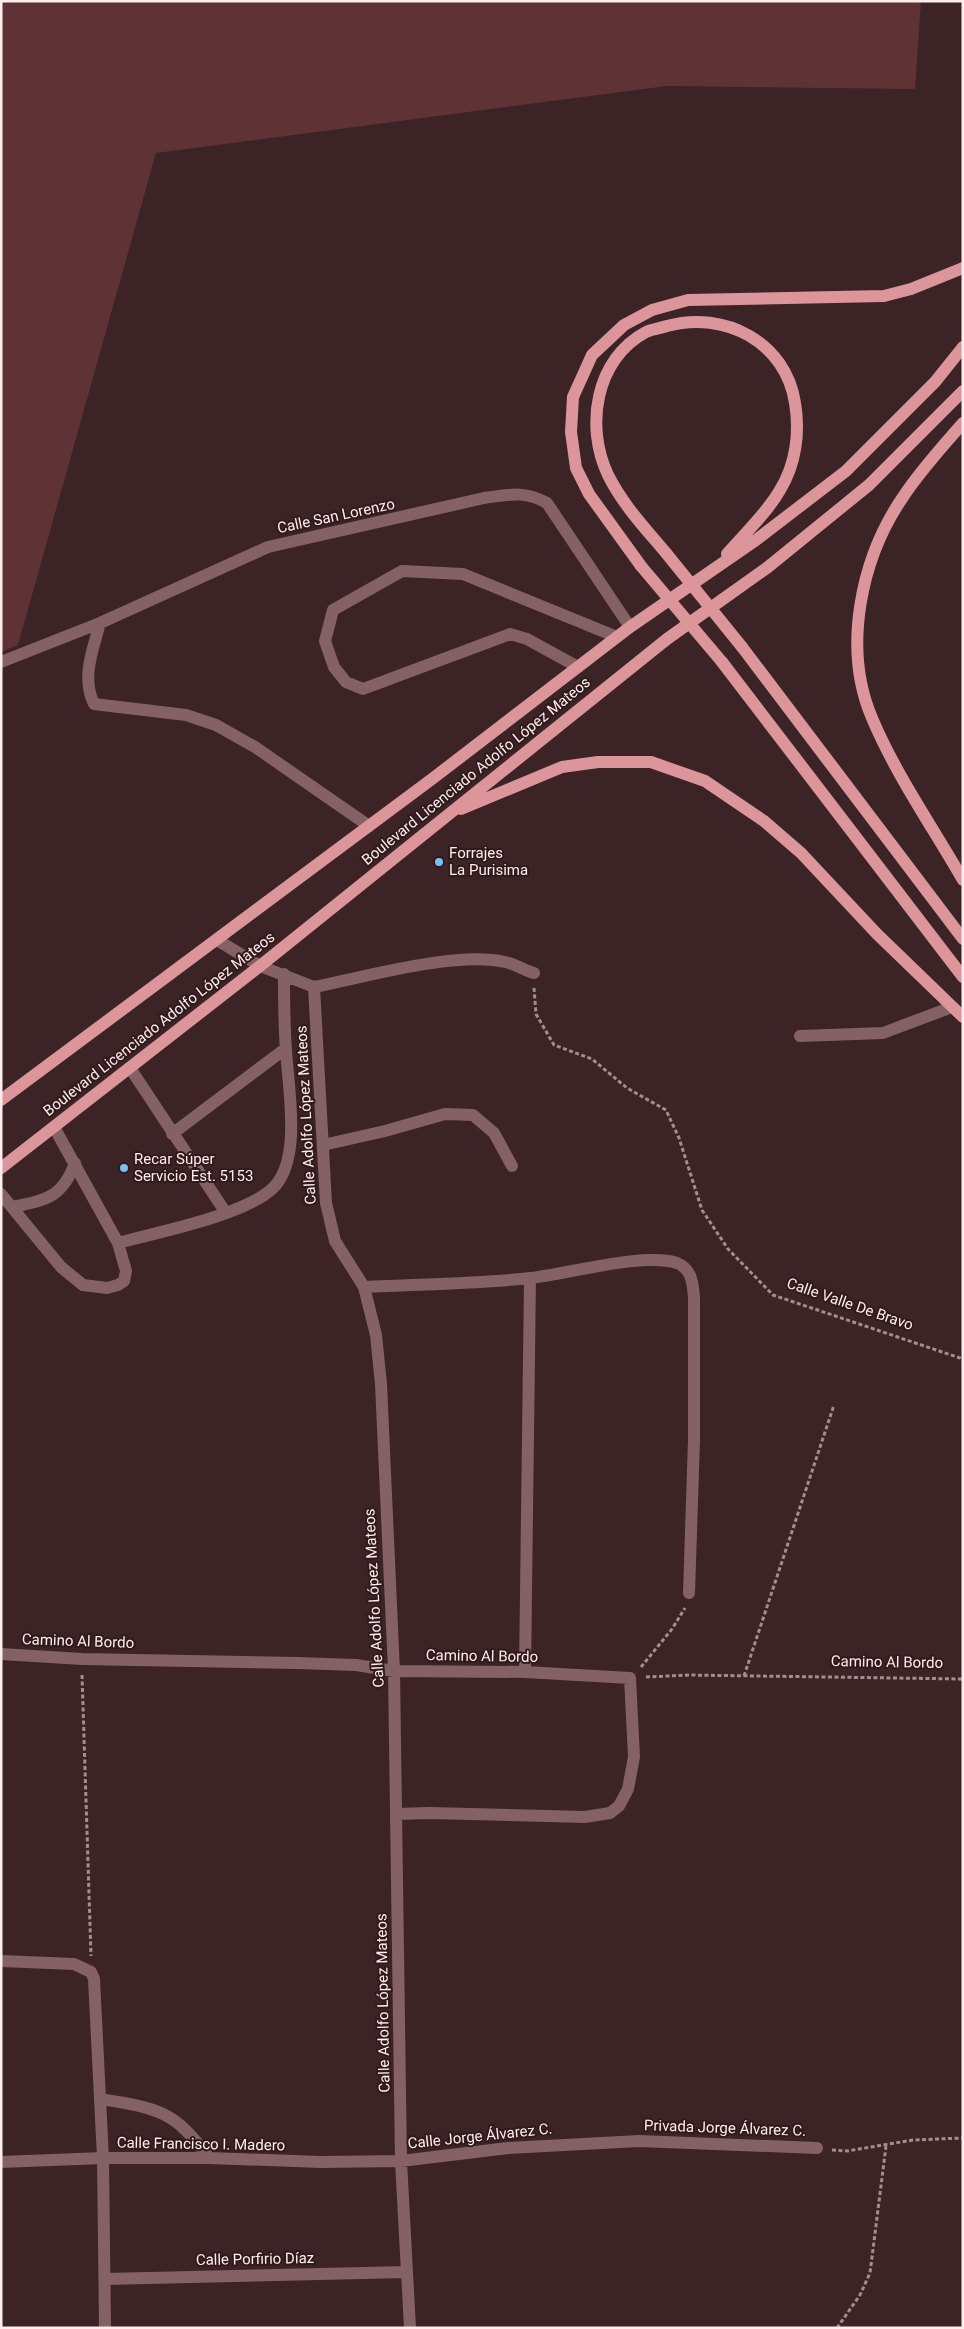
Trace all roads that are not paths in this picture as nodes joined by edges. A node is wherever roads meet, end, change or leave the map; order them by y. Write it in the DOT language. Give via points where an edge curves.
graph roads {
  1 [pos="963,268"];
  2 [pos="963,347"];
  3 [pos="963,391"];
  4 [pos="963,423"];
  5 [pos="714,570"];
  6 [pos="100,623"];
  7 [pos="630,627"];
  8 [pos="617,637"];
  9 [pos="1,662"];
  10 [pos="578,667"];
  11 [pos="445,816"];
  12 [pos="369,826"];
  13 [pos="963,880"];
  14 [pos="963,939"];
  15 [pos="217,940"];
  16 [pos="260,966"];
  17 [pos="534,973"];
  18 [pos="284,974"];
  19 [pos="963,977"];
  20 [pos="314,988"];
  21 [pos="952,1007"];
  22 [pos="963,1017"];
  23 [pos="800,1036"];
  24 [pos="286,1050"];
  25 [pos="130,1068"];
  26 [pos="1,1100"];
  27 [pos="54,1127"];
  28 [pos="172,1134"];
  29 [pos="323,1145"];
  30 [pos="75,1163"];
  31 [pos="512,1166"];
  32 [pos="1,1168"];
  33 [pos="1,1194"];
  34 [pos="12,1207"];
  35 [pos="226,1213"];
  36 [pos="118,1243"];
  37 [pos="530,1278"];
  38 [pos="364,1287"];
  39 [pos="689,1593"];
  40 [pos="1,1654"];
  41 [pos="394,1671"];
  42 [pos="525,1672"];
  43 [pos="397,1814"];
  44 [pos="1,1961"];
  45 [pos="100,2099"];
  46 [pos="562,2144"];
  47 [pos="817,2148"];
  48 [pos="103,2158"];
  49 [pos="208,2158"];
  50 [pos="401,2160"];
  51 [pos="1,2162"];
  52 [pos="407,2272"];
  53 [pos="104,2279"];
  54 [pos="105,2328"];
  55 [pos="410,2328"];
  1 -- 19 [label="main road, bridge" via="884,296 688,300 652,310 624,325 592,355 573,397 571,432 576,468 589,494 641,566 722,662"];
  2 -- 5 [label="main road, Boulevard Licenciado Adolfo López Mateos" via="935,382 846,471"];
  3 -- 11 [label="main road, Boulevard Licenciado Adolfo López Mateos" via="869,485 768,567 667,639"];
  4 -- 13 [label="main road" via="902,497 881,537 866,578 857,631 859,672 871,716 898,771"];
  5 -- 7 [label="main road, Boulevard Licenciado Adolfo López Mateos"];
  5 -- 14 [label="main road, bridge" via="780,490 795,453 798,423 793,390 781,365 761,342 734,327 708,321 676,324 646,332 618,355 602,383 595,418 599,448 608,473 626,507 742,647"];
  6 -- 7 [label="street, Calle San Lorenzo" via="268,548 484,498 518,494 534,495 547,503"];
  6 -- 9 [label="street, Calle San Lorenzo"];
  6 -- 12 [label="street" via="87,672 88,691 94,704 186,714 216,724"];
  7 -- 8 [label="main road, Boulevard Licenciado Adolfo López Mateos"];
  8 -- 10 [label="main road, Boulevard Licenciado Adolfo López Mateos"];
  8 -- 10 [label="street" via="463,574 402,571 333,610 324,641 334,667 346,682 363,689 510,634 527,639"];
  10 -- 12 [label="main road, Boulevard Licenciado Adolfo López Mateos"];
  11 -- 16 [label="main road, Boulevard Licenciado Adolfo López Mateos"];
  11 -- 21 [label="main road" via="562,767 598,762 651,762 705,781 764,821 801,853"];
  12 -- 15 [label="main road, Boulevard Licenciado Adolfo López Mateos"];
  15 -- 16 [label="street"];
  15 -- 26 [label="main road, Boulevard Licenciado Adolfo López Mateos"];
  16 -- 18 [label="street"];
  16 -- 25 [label="main road, Boulevard Licenciado Adolfo López Mateos"];
  17 -- 20 [label="street" via="506,962 453,962 408,967"];
  18 -- 20 [label="street"];
  18 -- 24 [label="street"];
  20 -- 29 [label="street, Calle Adolfo López Mateos"];
  21 -- 22 [label="main road"];
  21 -- 23 [label="street" via="883,1033"];
  24 -- 28 [label="street"];
  24 -- 35 [label="street" via="291,1105 290,1151 282,1178 274,1188 257,1199"];
  25 -- 27 [label="main road, Boulevard Licenciado Adolfo López Mateos"];
  25 -- 28 [label="street"];
  27 -- 30 [label="street"];
  27 -- 32 [label="main road, Boulevard Licenciado Adolfo López Mateos"];
  28 -- 35 [label="street"];
  29 -- 31 [label="street" via="445,1114 473,1115 494,1133"];
  29 -- 38 [label="street, Calle Adolfo López Mateos" via="326,1203 335,1240"];
  30 -- 34 [label="street" via="61,1190"];
  30 -- 36 [label="street"];
  33 -- 34 [label="street"];
  34 -- 36 [label="street" via="61,1267 83,1286 107,1288 118,1286 124,1280 126,1271"];
  35 -- 36 [label="street"];
  37 -- 38 [label="street"];
  37 -- 39 [label="street" via="640,1261 666,1261 688,1270 693,1280 694,1440"];
  37 -- 42 [label="street"];
  38 -- 41 [label="street, Calle Adolfo López Mateos" via="376,1336 380,1384"];
  40 -- 41 [label="street, Camino Al Bordo" via="356,1665"];
  41 -- 42 [label="street, Camino Al Bordo"];
  41 -- 43 [label="street, Calle Adolfo López Mateos"];
  42 -- 43 [label="street, Camino Al Bordo" via="630,1678 634,1757 628,1790 619,1806 610,1813 585,1817"];
  43 -- 50 [label="street, Calle Adolfo López Mateos"];
  44 -- 45 [label="street" via="74,1964 91,1972"];
  45 -- 48 [label="street"];
  45 -- 49 [label="street" via="154,2109 173,2118 193,2136"];
  46 -- 47 [label="street, Privada Jorge Álvarez C." via="639,2141"];
  46 -- 50 [label="street, Calle Jorge Álvarez C."];
  48 -- 49 [label="street, Calle Francisco I. Madero"];
  48 -- 51 [label="street, Calle Francisco I. Madero"];
  48 -- 53 [label="street"];
  49 -- 50 [label="street, Calle Francisco I. Madero" via="321,2162"];
  50 -- 52 [label="street, Calle Adolfo López Mateos"];
  52 -- 53 [label="street, Calle Porfirio Díaz"];
  52 -- 55 [label="street, Calle Adolfo López Mateos"];
  53 -- 54 [label="street"];
}
